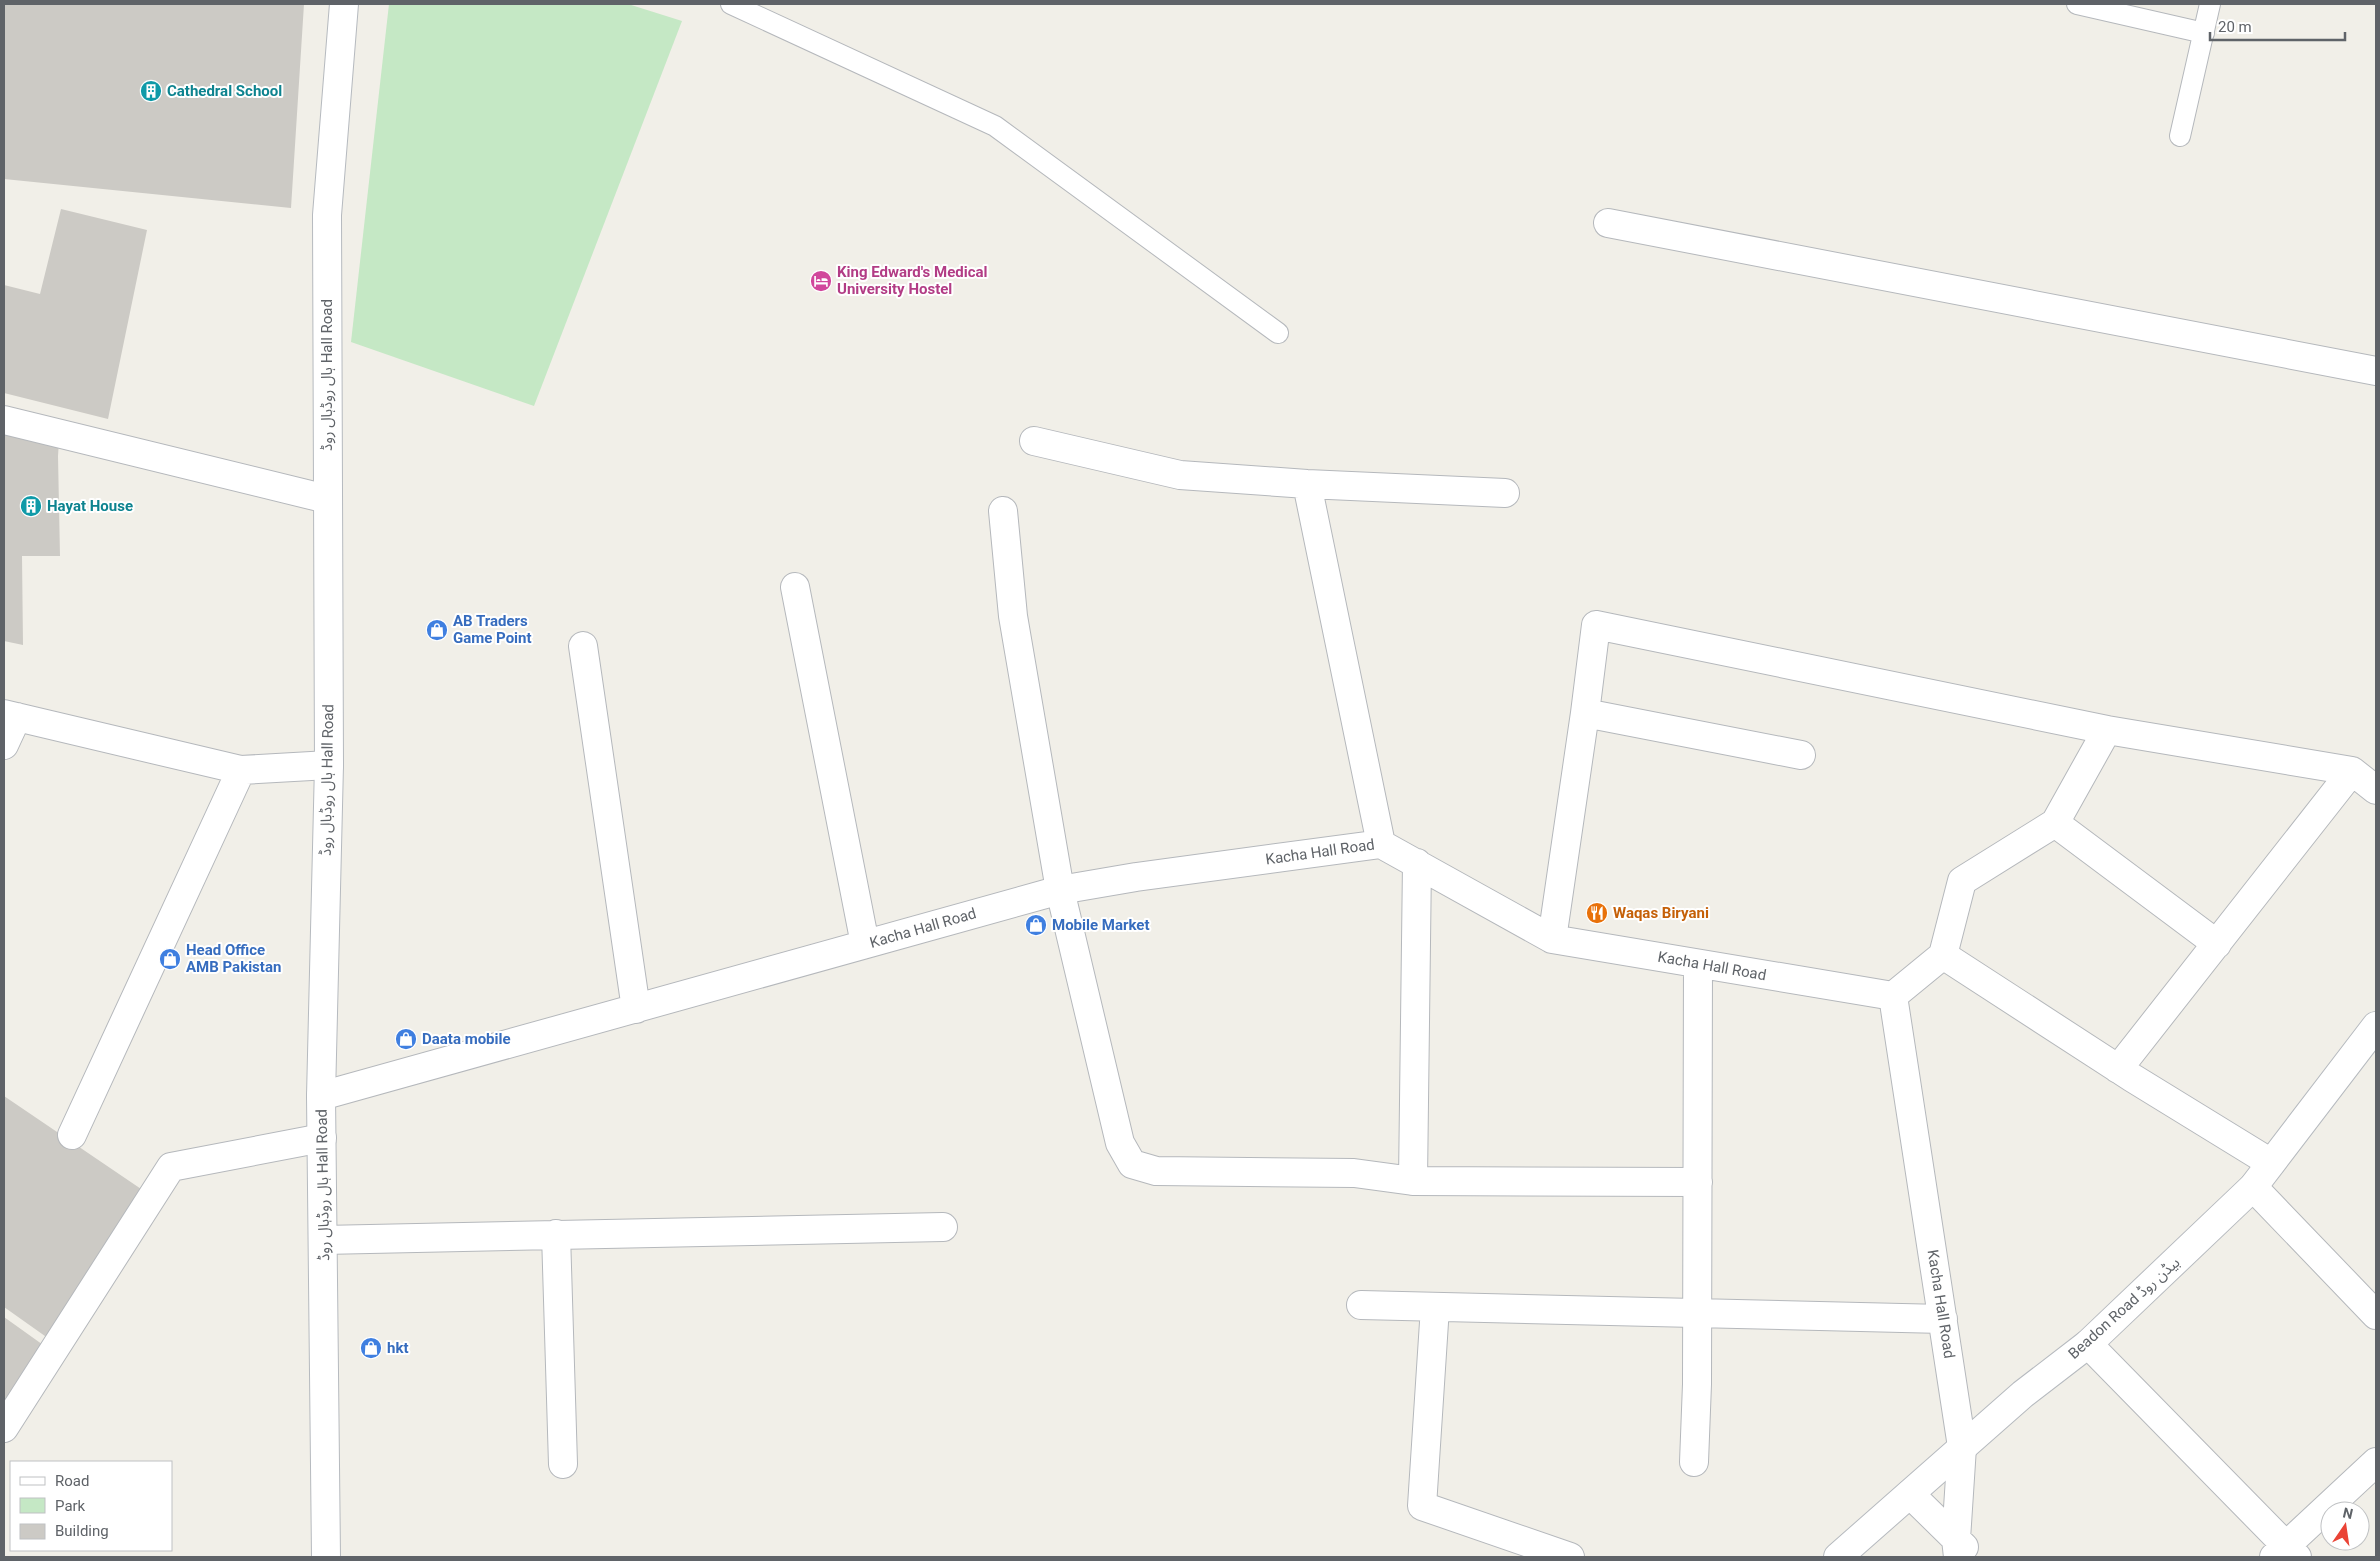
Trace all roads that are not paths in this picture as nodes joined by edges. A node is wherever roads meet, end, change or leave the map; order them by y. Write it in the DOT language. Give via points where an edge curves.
graph roads {
  1 [pos="344,4"];
  2 [pos="730,4"];
  3 [pos="2077,4"];
  4 [pos="2210,4"];
  5 [pos="2204,33"];
  6 [pos="2180,136"];
  7 [pos="1608,223"];
  8 [pos="1278,333"];
  9 [pos="2376,371"];
  10 [pos="4,420"];
  11 [pos="1034,441"];
  12 [pos="1307,484"];
  13 [pos="1506,493"];
  14 [pos="327,499"];
  15 [pos="1003,511"];
  16 [pos="795,587"];
  17 [pos="583,646"];
  18 [pos="1585,713"];
  19 [pos="10,716"];
  20 [pos="2108,730"];
  21 [pos="4,745"];
  22 [pos="1801,755"];
  23 [pos="329,765"];
  24 [pos="241,770"];
  25 [pos="2352,771"];
  26 [pos="2376,790"];
  27 [pos="2055,823"];
  28 [pos="1381,844"];
  29 [pos="1417,863"];
  30 [pos="1060,890"];
  31 [pos="1552,939"];
  32 [pos="865,944"];
  33 [pos="2217,944"];
  34 [pos="1943,955"];
  35 [pos="1698,964"];
  36 [pos="1893,996"];
  37 [pos="636,1009"];
  38 [pos="2376,1026"];
  39 [pos="2118,1069"];
  40 [pos="321,1096"];
  41 [pos="72,1135"];
  42 [pos="322,1138"];
  43 [pos="2271,1163"];
  44 [pos="1413,1181"];
  45 [pos="1698,1182"];
  46 [pos="2253,1187"];
  47 [pos="943,1227"];
  48 [pos="556,1234"];
  49 [pos="323,1240"];
  50 [pos="1361,1305"];
  51 [pos="1435,1307"];
  52 [pos="1696,1313"];
  53 [pos="2376,1315"];
  54 [pos="1943,1319"];
  55 [pos="2088,1344"];
  56 [pos="4,1428"];
  57 [pos="1962,1447"];
  58 [pos="1694,1462"];
  59 [pos="2376,1462"];
  60 [pos="563,1464"];
  61 [pos="1910,1494"];
  62 [pos="1963,1551"];
  63 [pos="2286,1554"];
  64 [pos="326,1557"];
  65 [pos="1570,1557"];
  66 [pos="1838,1557"];
  1 -- 14 [label="street, ہال روڈہال روڈ Hall Road" via="327,215"];
  2 -- 8 [label="lane" via="996,126"];
  3 -- 5 [label="lane"];
  4 -- 5 [label="lane"];
  5 -- 6 [label="lane"];
  7 -- 9 [label="street"];
  10 -- 14 [label="street"];
  11 -- 12 [label="street" via="1180,475"];
  12 -- 13 [label="street"];
  12 -- 28 [label="street"];
  14 -- 23 [label="street, ہال روڈہال روڈ Hall Road"];
  15 -- 30 [label="street" via="1013,616"];
  16 -- 32 [label="street"];
  17 -- 37 [label="street"];
  18 -- 20 [label="street" via="1596,624"];
  18 -- 22 [label="street"];
  18 -- 31 [label="street"];
  19 -- 21 [label="street"];
  19 -- 24 [label="street"];
  20 -- 25 [label="street"];
  20 -- 27 [label="street"];
  23 -- 24 [label="street"];
  23 -- 40 [label="street, ہال روڈہال روڈ Hall Road"];
  24 -- 41 [label="street"];
  25 -- 26 [label="street"];
  25 -- 33 [label="street"];
  27 -- 33 [label="street"];
  27 -- 34 [label="street" via="1962,881"];
  28 -- 29 [label="street, Kacha Hall Road"];
  28 -- 30 [label="street, Kacha Hall Road"];
  29 -- 31 [label="street, Kacha Hall Road"];
  29 -- 44 [label="street"];
  30 -- 32 [label="street, Kacha Hall Road"];
  30 -- 44 [label="street" via="1120,1143 1132,1164 1156,1171 1354,1173"];
  31 -- 35 [label="street, Kacha Hall Road"];
  32 -- 37 [label="street, Kacha Hall Road"];
  33 -- 39 [label="street"];
  34 -- 36 [label="street"];
  34 -- 39 [label="street"];
  35 -- 36 [label="street, Kacha Hall Road"];
  35 -- 45 [label="street"];
  36 -- 54 [label="street, Kacha Hall Road"];
  37 -- 40 [label="street, Kacha Hall Road"];
  38 -- 43 [label="street, Beadon Road بیڈن روڈ"];
  39 -- 43 [label="street"];
  40 -- 42 [label="street, ہال روڈہال روڈ Hall Road"];
  42 -- 49 [label="street, ہال روڈہال روڈ Hall Road"];
  42 -- 56 [label="street" via="171,1167"];
  43 -- 46 [label="street, Beadon Road بیڈن روڈ"];
  44 -- 45 [label="street"];
  45 -- 52 [label="street"];
  46 -- 53 [label="street"];
  46 -- 55 [label="street, Beadon Road بیڈن روڈ"];
  47 -- 48 [label="street"];
  48 -- 49 [label="street"];
  48 -- 60 [label="street"];
  49 -- 64 [label="street, ہال روڈہال روڈ Hall Road"];
  50 -- 51 [label="street"];
  51 -- 52 [label="street"];
  51 -- 65 [label="street" via="1422,1506"];
  52 -- 54 [label="street"];
  52 -- 58 [label="street"];
  54 -- 57 [label="street, Kacha Hall Road"];
  55 -- 57 [label="street, Beadon Road بیڈن روڈ" via="2022,1394"];
  55 -- 63 [label="street"];
  57 -- 61 [label="street, Beadon Road بیڈن روڈ"];
  57 -- 62 [label="street, Kacha Hall Road"];
  59 -- 63 [label="street"];
  61 -- 62 [label="street"];
  61 -- 66 [label="street, Beadon Road بیڈن روڈ"];
}
